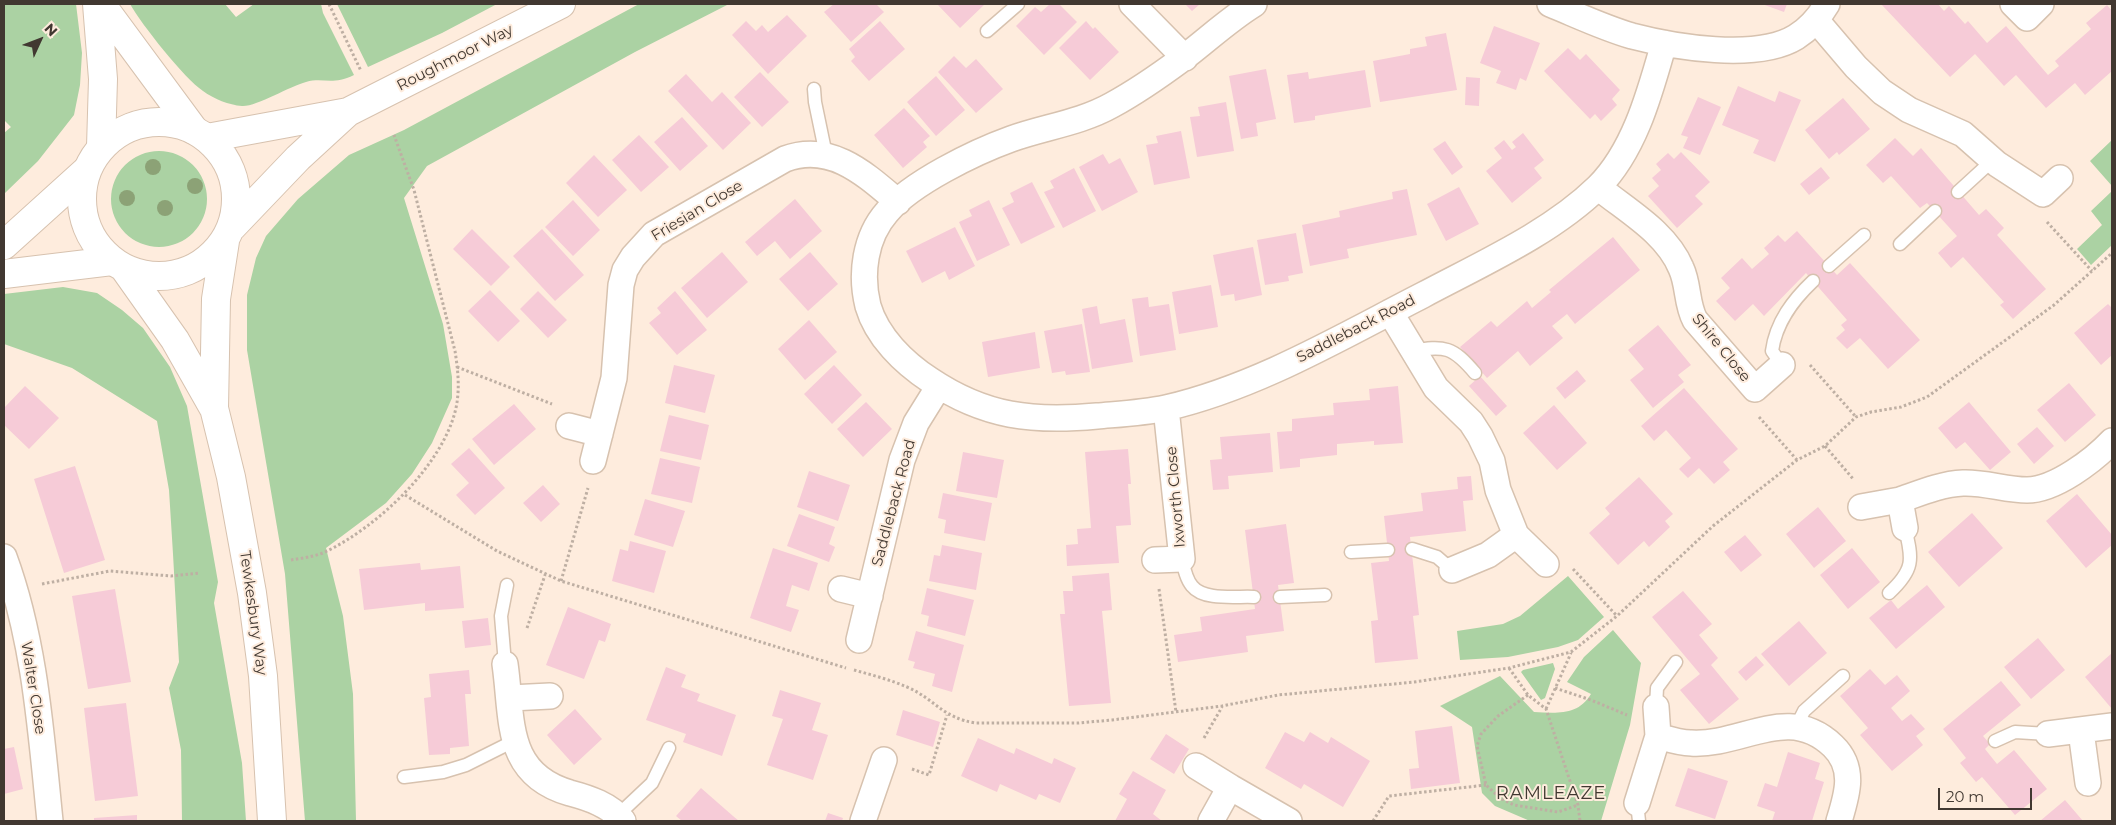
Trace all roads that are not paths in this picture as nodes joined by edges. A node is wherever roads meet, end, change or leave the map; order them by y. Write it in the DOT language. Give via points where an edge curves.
graph roads {
  1 [pos="99,4"];
  2 [pos="561,4"];
  3 [pos="1018,4"];
  4 [pos="1132,4"];
  5 [pos="1254,4"];
  6 [pos="1550,4"];
  7 [pos="2013,4"];
  8 [pos="2040,4"];
  9 [pos="1822,12"];
  10 [pos="988,31"];
  11 [pos="1664,43"];
  12 [pos="1184,58"];
  13 [pos="814,89"];
  14 [pos="348,112"];
  15 [pos="200,134"];
  16 [pos="101,147"];
  17 [pos="826,155"];
  18 [pos="1993,160"];
  19 [pos="86,171"];
  20 [pos="2052,186"];
  21 [pos="1598,187"];
  22 [pos="1958,192"];
  23 [pos="898,202"];
  24 [pos="1935,211"];
  25 [pos="228,234"];
  26 [pos="1864,235"];
  27 [pos="1900,244"];
  28 [pos="4,245"];
  29 [pos="118,264"];
  30 [pos="1829,266"];
  31 [pos="4,274"];
  32 [pos="1813,281"];
  33 [pos="1390,312"];
  34 [pos="1411,351"];
  35 [pos="1782,366"];
  36 [pos="1474,373"];
  37 [pos="939,386"];
  38 [pos="214,408"];
  39 [pos="1166,408"];
  40 [pos="569,426"];
  41 [pos="600,434"];
  42 [pos="2109,452"];
  43 [pos="593,461"];
  44 [pos="1905,528"];
  45 [pos="1516,535"];
  46 [pos="1412,549"];
  47 [pos="1388,550"];
  48 [pos="1351,552"];
  49 [pos="4,557"];
  50 [pos="1182,559"];
  51 [pos="1155,560"];
  52 [pos="1546,564"];
  53 [pos="1452,570"];
  54 [pos="507,585"];
  55 [pos="841,589"];
  56 [pos="1889,593"];
  57 [pos="1325,595"];
  58 [pos="870,596"];
  59 [pos="1254,597"];
  60 [pos="1280,597"];
  61 [pos="859,640"];
  62 [pos="1676,662"];
  63 [pos="505,664"];
  64 [pos="1844,676"];
  65 [pos="550,696"];
  66 [pos="510,698"];
  67 [pos="1656,707"];
  68 [pos="2112,726"];
  69 [pos="1796,727"];
  70 [pos="2081,731"];
  71 [pos="2048,734"];
  72 [pos="1658,736"];
  73 [pos="514,741"];
  74 [pos="1995,741"];
  75 [pos="668,748"];
  76 [pos="884,760"];
  77 [pos="1196,766"];
  78 [pos="404,777"];
  79 [pos="2088,783"];
  80 [pos="1230,787"];
  81 [pos="1638,812"];
  82 [pos="621,818"];
  83 [pos="50,821"];
  84 [pos="272,821"];
  85 [pos="862,821"];
  86 [pos="1211,821"];
  87 [pos="1289,821"];
  88 [pos="1839,821"];
  1 -- 15 [label="main road"];
  1 -- 16 [label="main road" via="103,79"];
  2 -- 14 [label="main road, Roughmoor Way"];
  3 -- 10 [label="lane"];
  4 -- 12 [label="street"];
  5 -- 12 [label="street, Saddleback Road"];
  6 -- 11 [label="street" via="1630,35"];
  7 -- 8 [label="street" via="2027,18"];
  9 -- 11 [label="street" via="1796,37 1758,48 1691,48"];
  9 -- 18 [label="street" via="1856,67 1882,92 1909,110 1963,134"];
  11 -- 21 [label="street, Saddleback Road" via="1632,135 1612,171"];
  12 -- 23 [label="street, Saddleback Road" via="1108,108 1073,122 1009,140 954,165"];
  13 -- 17 [label="lane"];
  14 -- 15 [label="main road, Roughmoor Way"];
  14 -- 25 [label="main road, Roughmoor Way" via="292,164"];
  15 -- 16 [label="main road" via="178,124 150,122 123,130"];
  15 -- 25 [label="main road" via="219,150 234,178 237,194"];
  16 -- 19 [label="main road"];
  17 -- 23 [label="street, Friesian Close" via="859,169"];
  17 -- 41 [label="street, Friesian Close" via="798,154 785,159 654,234 642,245 625,270 621,285 614,378"];
  18 -- 20 [label="street"];
  18 -- 22 [label="lane"];
  19 -- 28 [label="main road"];
  19 -- 29 [label="main road" via="81,199 87,227 102,251"];
  21 -- 33 [label="street, Saddleback Road" via="1559,218 1522,241"];
  21 -- 35 [label="street, Shire Close" via="1649,228 1676,255 1685,276 1689,309 1695,320 1755,389"];
  23 -- 37 [label="street, Saddleback Road" via="887,212 871,239 864,276 866,297 870,313 884,338 910,365"];
  24 -- 27 [label="lane"];
  25 -- 29 [label="main road" via="202,264 172,276 155,277"];
  25 -- 38 [label="main road, Tewkesbury Way" via="216,299"];
  26 -- 30 [label="lane"];
  29 -- 31 [label="main road"];
  29 -- 38 [label="main road, Tewkesbury Way" via="176,340"];
  32 -- 35 [label="lane" via="1797,296 1780,324 1772,351"];
  33 -- 34 [label="street"];
  33 -- 39 [label="street, Saddleback Road" via="1250,380"];
  34 -- 36 [label="lane" via="1433,347 1456,352"];
  34 -- 45 [label="street" via="1436,388 1471,422 1480,436 1492,461 1498,490"];
  37 -- 39 [label="street, Saddleback Road" via="976,405 1036,419 1106,416"];
  37 -- 58 [label="street, Saddleback Road" via="916,423 902,460"];
  38 -- 84 [label="main road, Tewkesbury Way" via="231,477 252,593 262,676"];
  39 -- 50 [label="street, Ixworth Close"];
  40 -- 41 [label="street"];
  41 -- 43 [label="street, Friesian Close"];
  42 -- 44 [label="street" via="2038,489 1964,483 1879,504"];
  44 -- 56 [label="lane" via="1911,561 1902,582"];
  45 -- 52 [label="street"];
  45 -- 53 [label="street" via="1488,555"];
  46 -- 53 [label="lane" via="1437,557"];
  47 -- 48 [label="lane"];
  49 -- 83 [label="street, Walter Close" via="36,689"];
  50 -- 51 [label="street, Ixworth Close"];
  50 -- 59 [label="lane" via="1192,586 1201,593"];
  54 -- 63 [label="lane" via="501,616"];
  55 -- 58 [label="street"];
  57 -- 60 [label="lane"];
  58 -- 61 [label="street, Saddleback Road"];
  62 -- 67 [label="lane" via="1657,688"];
  63 -- 66 [label="street"];
  64 -- 69 [label="lane" via="1804,711"];
  65 -- 66 [label="street"];
  66 -- 73 [label="street"];
  67 -- 72 [label="street"];
  68 -- 70 [label="street"];
  69 -- 72 [label="street" via="1769,728 1692,744"];
  69 -- 88 [label="street" via="1823,736 1837,750 1847,768 1848,784"];
  70 -- 71 [label="street"];
  70 -- 79 [label="street"];
  71 -- 74 [label="lane" via="2015,732"];
  72 -- 81 [label="street"];
  73 -- 78 [label="lane" via="466,765 443,772"];
  73 -- 82 [label="street" via="529,770 542,780 559,790 593,800"];
  75 -- 82 [label="lane" via="652,783"];
  76 -- 85 [label="street"];
  77 -- 80 [label="street"];
  80 -- 86 [label="street"];
  80 -- 87 [label="street"];
}
